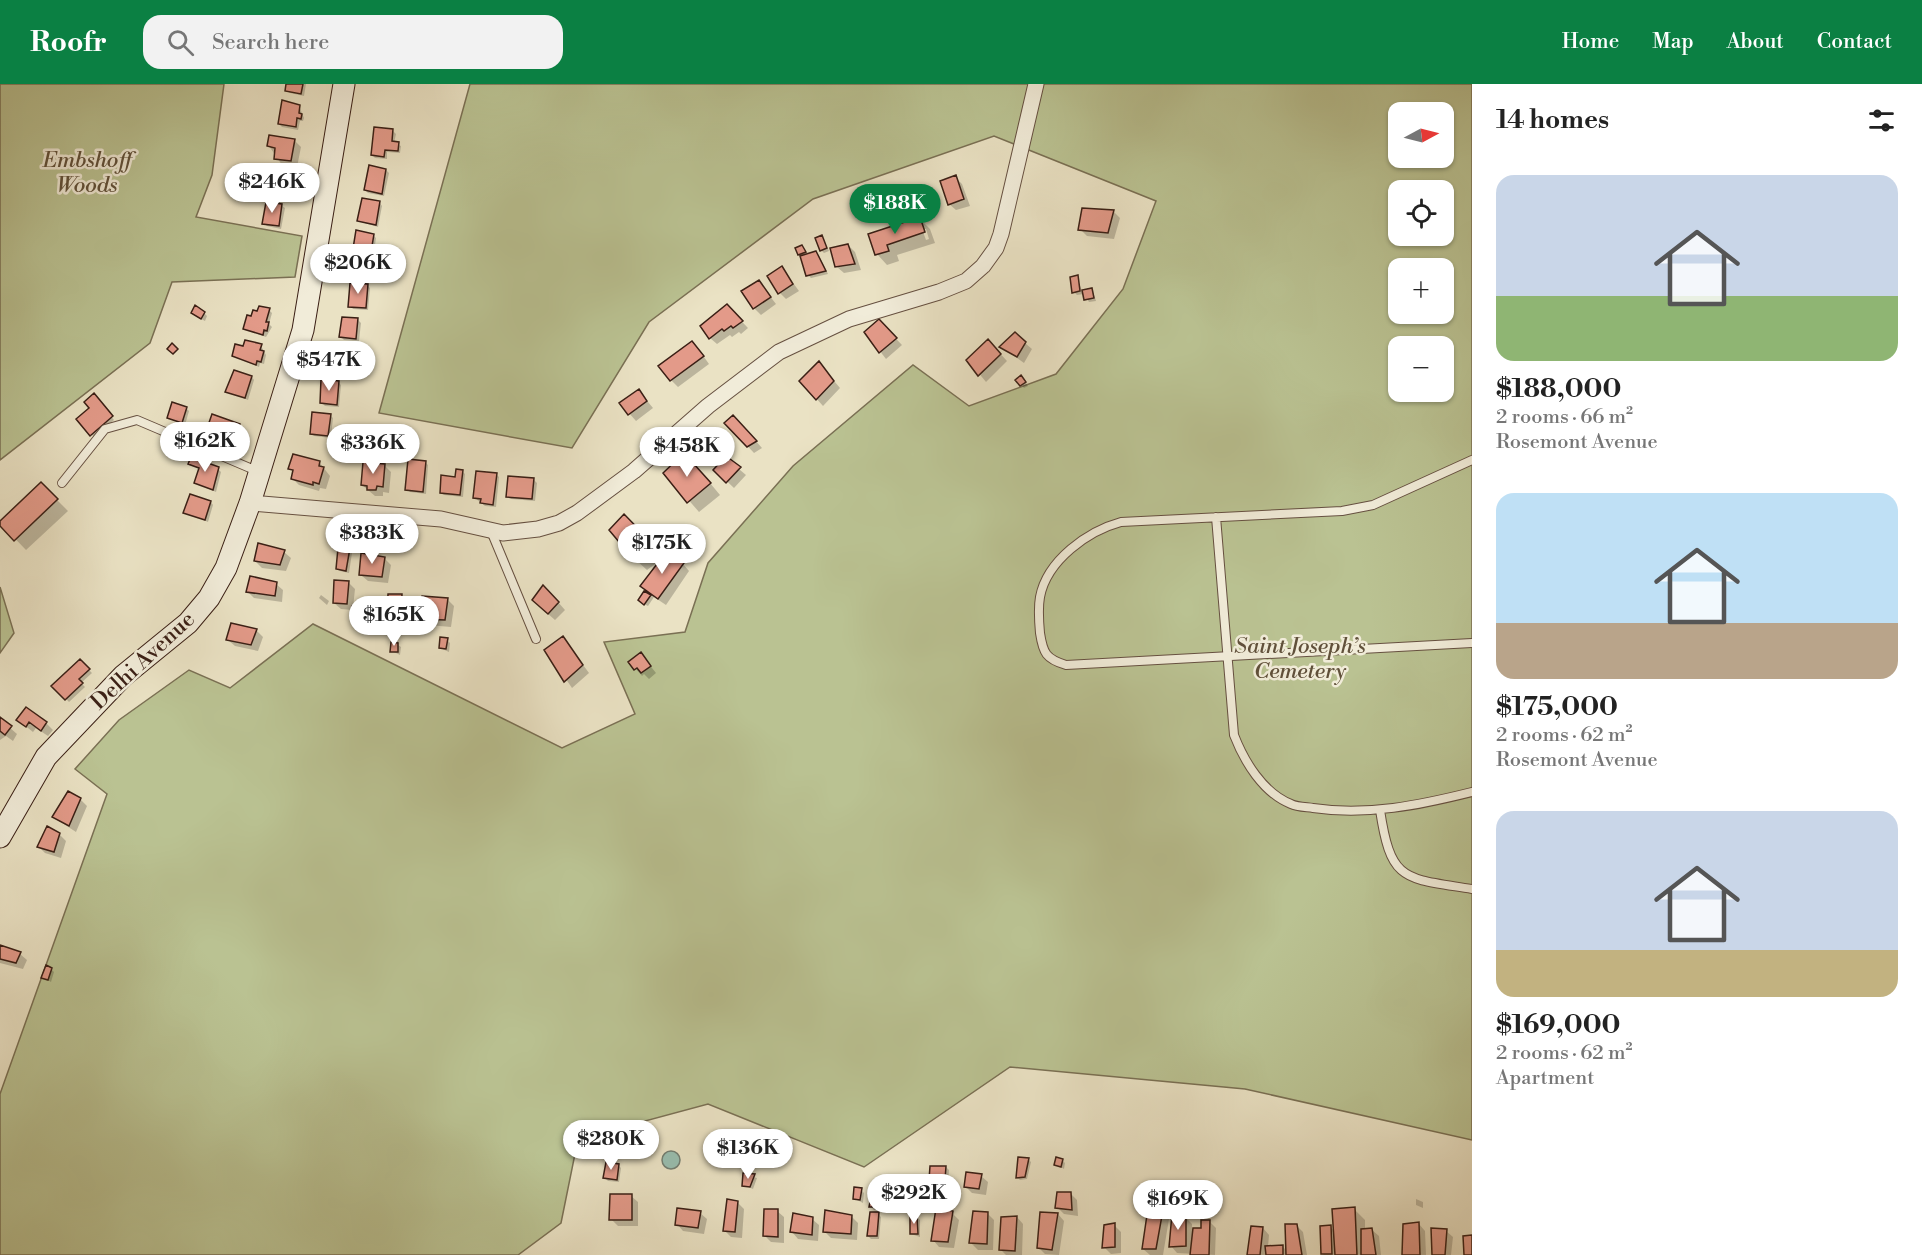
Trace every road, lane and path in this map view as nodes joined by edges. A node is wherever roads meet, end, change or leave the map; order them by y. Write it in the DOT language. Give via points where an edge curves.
graph roads {
  1 [pos="344,84"];
  2 [pos="1036,84"];
  3 [pos="1472,460"];
  4 [pos="260,472"];
  5 [pos="62,483"];
  6 [pos="250,503"];
  7 [pos="1216,517"];
  8 [pos="491,531"];
  9 [pos="536,639"];
  10 [pos="1472,643"];
  11 [pos="1226,656"];
  12 [pos="1472,792"];
  13 [pos="1380,810"];
  14 [pos="0,837"];
  15 [pos="1472,888"];
  1 -- 4 [label="street, Delhi Avenue" via="316,262 294,367"];
  2 -- 8 [label="street" via="1001,234 990,257 966,281 849,319 789,346 577,513 538,530"];
  3 -- 7 [label="lane" via="1373,505 1342,511"];
  4 -- 5 [label="lane" via="137,420 105,429"];
  4 -- 6 [label="street, Delhi Avenue"];
  6 -- 8 [label="street" via="441,519"];
  6 -- 14 [label="street, Delhi Avenue" via="226,568 209,598 188,623 123,676 46,757"];
  7 -- 11 [label="lane"];
  7 -- 11 [label="lane" via="1121,522 1102,527 1072,548 1048,576 1040,596 1039,624 1042,651 1050,660 1066,665"];
  8 -- 9 [label="lane"];
  10 -- 11 [label="lane"];
  11 -- 13 [label="lane" via="1234,735 1243,759 1266,786 1290,804 1335,811"];
  12 -- 13 [label="lane"];
  13 -- 15 [label="lane" via="1384,842 1391,860 1404,874 1425,882"];
}
